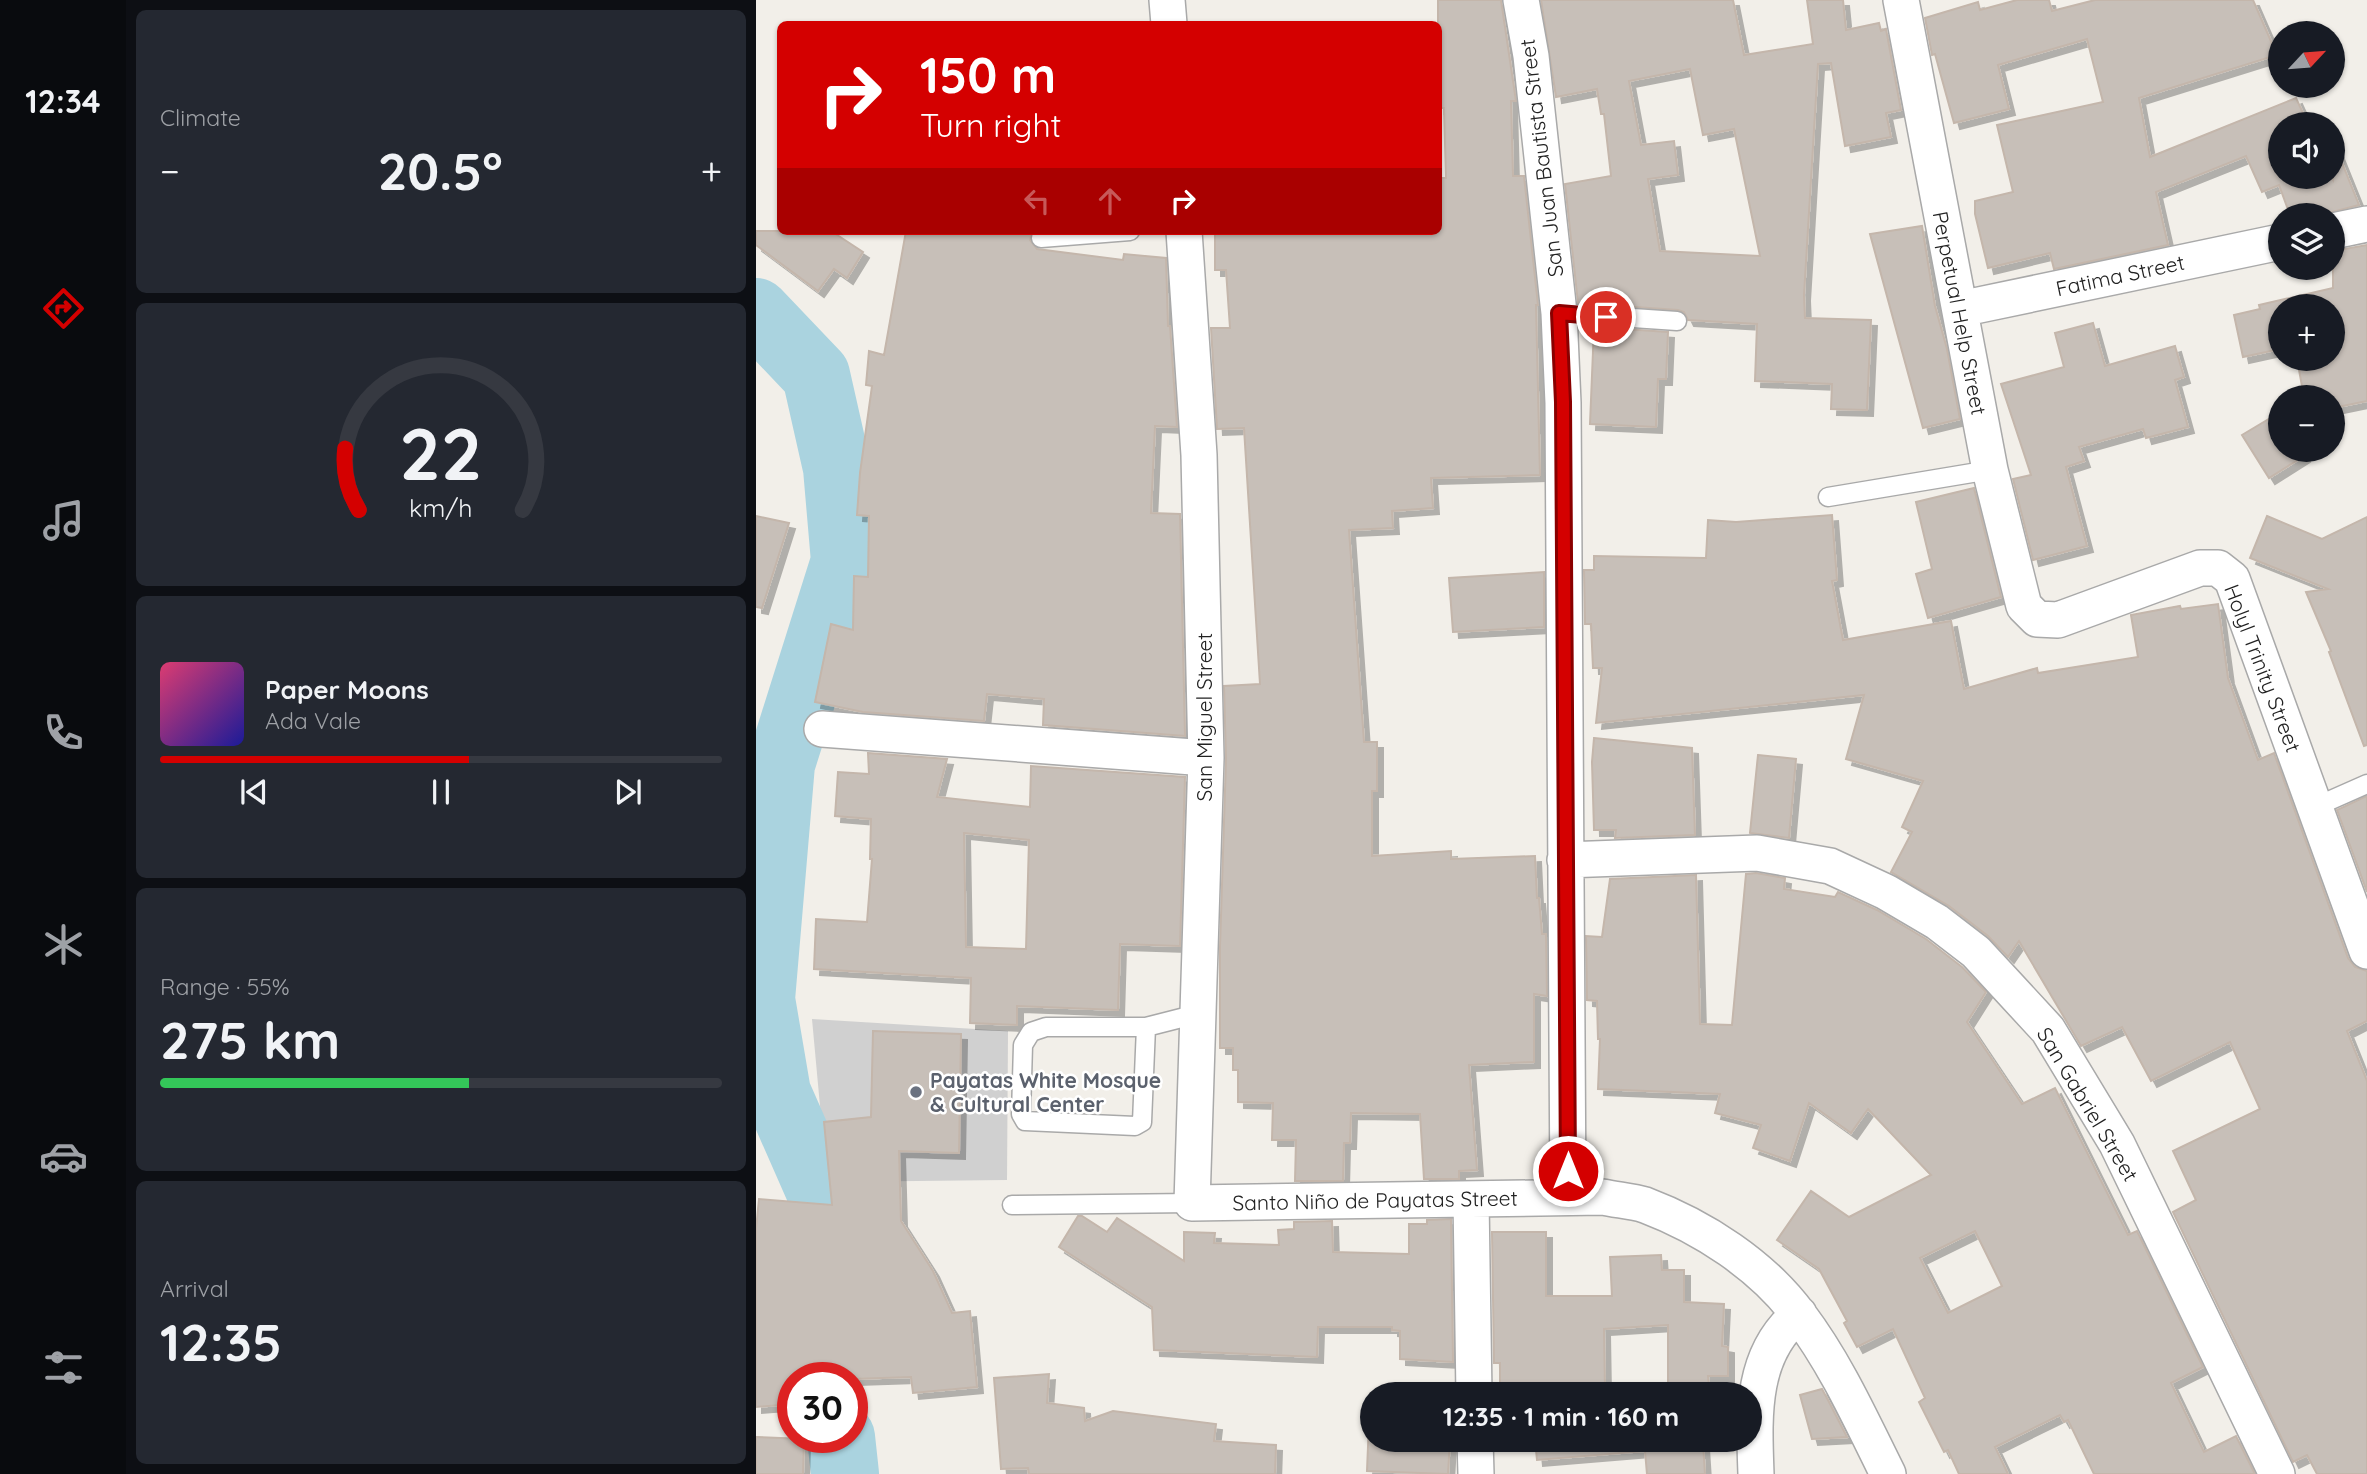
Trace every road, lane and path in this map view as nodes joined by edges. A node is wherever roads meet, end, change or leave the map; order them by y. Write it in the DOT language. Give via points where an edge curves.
graph roads {
  1 [pos="1167,0"];
  2 [pos="1521,0"];
  3 [pos="1901,0"];
  4 [pos="1169,21"];
  5 [pos="2367,224"];
  6 [pos="2345,229"];
  7 [pos="1071,235"];
  8 [pos="1184,235"];
  9 [pos="1041,237"];
  10 [pos="2268,245"];
  11 [pos="1960,309"];
  12 [pos="1559,313"];
  13 [pos="1677,321"];
  14 [pos="1990,470"];
  15 [pos="1828,497"];
  16 [pos="2037,619"];
  17 [pos="822,729"];
  18 [pos="1206,758"];
  19 [pos="2367,784"];
  20 [pos="2315,807"];
  21 [pos="1565,860"];
  22 [pos="2364,930"];
  23 [pos="1197,1014"];
  24 [pos="1146,1027"];
  25 [pos="1568,1197"];
  26 [pos="1471,1199"];
  27 [pos="1192,1203"];
  28 [pos="1012,1205"];
  29 [pos="1799,1314"];
  30 [pos="1475,1382"];
  31 [pos="1475,1452"];
  32 [pos="1476,1474"];
  33 [pos="1756,1474"];
  34 [pos="1888,1474"];
  35 [pos="2277,1474"];
  1 -- 4 [label="street"];
  2 -- 12 [label="street, San Juan Bautista Street"];
  3 -- 11 [label="street, Perpetual Help Street"];
  5 -- 6 [label="street"];
  7 -- 9 [label="lane"];
  8 -- 18 [label="street, San Miguel Street" via="1199,455"];
  10 -- 11 [label="street, Fatima Street"];
  11 -- 14 [label="street, Perpetual Help Street"];
  12 -- 13 [label="lane"];
  12 -- 21 [label="street, San Juan Bautista Street"];
  14 -- 15 [label="lane"];
  14 -- 16 [label="street, Perpetual Help Street" via="2024,606"];
  16 -- 20 [label="street, Holyl Trinity Street" via="2058,620 2200,568 2218,568 2232,579"];
  17 -- 18 [label="street"];
  18 -- 23 [label="street, San Miguel Street"];
  19 -- 20 [label="lane"];
  20 -- 22 [label="street, Holyl Trinity Street"];
  21 -- 25 [label="street, San Juan Bautista Street"];
  21 -- 35 [label="street, San Gabriel Street" via="1757,853 1830,866 1937,922 1976,952 2048,1030 2117,1144"];
  23 -- 24 [label="lane"];
  23 -- 27 [label="street, San Miguel Street"];
  24 -- 24 [label="lane" via="1142,1122 1135,1126 1025,1121 1021,1114 1023,1045 1031,1032 1046,1027"];
  25 -- 26 [label="street, Santo Niño de Payatas Street"];
  25 -- 29 [label="street, Santo Niño de Payatas Street" via="1642,1204 1688,1225 1732,1251"];
  26 -- 27 [label="street, Santo Niño de Payatas Street"];
  26 -- 30 [label="street"];
  27 -- 28 [label="lane"];
  29 -- 33 [label="street" via="1772,1343 1761,1374 1754,1415"];
  29 -- 34 [label="street, Santo Niño de Payatas Street" via="1842,1381"];
  31 -- 32 [label="street"];
}
